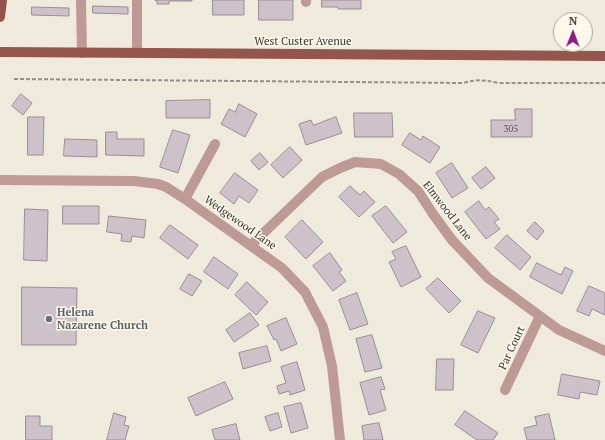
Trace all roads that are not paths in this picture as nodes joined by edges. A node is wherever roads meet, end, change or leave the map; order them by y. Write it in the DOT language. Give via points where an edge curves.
graph roads {
  1 [pos="2,0"];
  2 [pos="81,0"];
  3 [pos="137,0"];
  4 [pos="0,17"];
  5 [pos="0,52"];
  6 [pos="82,53"];
  7 [pos="137,53"];
  8 [pos="605,56"];
  9 [pos="215,144"];
  10 [pos="0,180"];
  11 [pos="185,199"];
  12 [pos="251,245"];
  13 [pos="540,316"];
  14 [pos="605,351"];
  15 [pos="505,390"];
  16 [pos="340,440"];
  1 -- 4 [label="main road"];
  2 -- 6 [label="street"];
  3 -- 7 [label="street"];
  5 -- 6 [label="main road, West Custer Avenue"];
  6 -- 7 [label="main road, West Custer Avenue"];
  7 -- 8 [label="main road, West Custer Avenue"];
  9 -- 11 [label="street"];
  10 -- 11 [label="street, Wedgewood Lane" via="149,182 166,187"];
  11 -- 12 [label="street, Wedgewood Lane"];
  12 -- 13 [label="street, Elmwood Lane" via="322,177 355,162 381,164 399,174 418,191 452,240 488,278"];
  12 -- 16 [label="street, Wedgewood Lane" via="282,268 305,292 323,327 332,366"];
  13 -- 14 [label="street, Elmwood Lane" via="559,330"];
  13 -- 15 [label="street, Par Court"];
}
